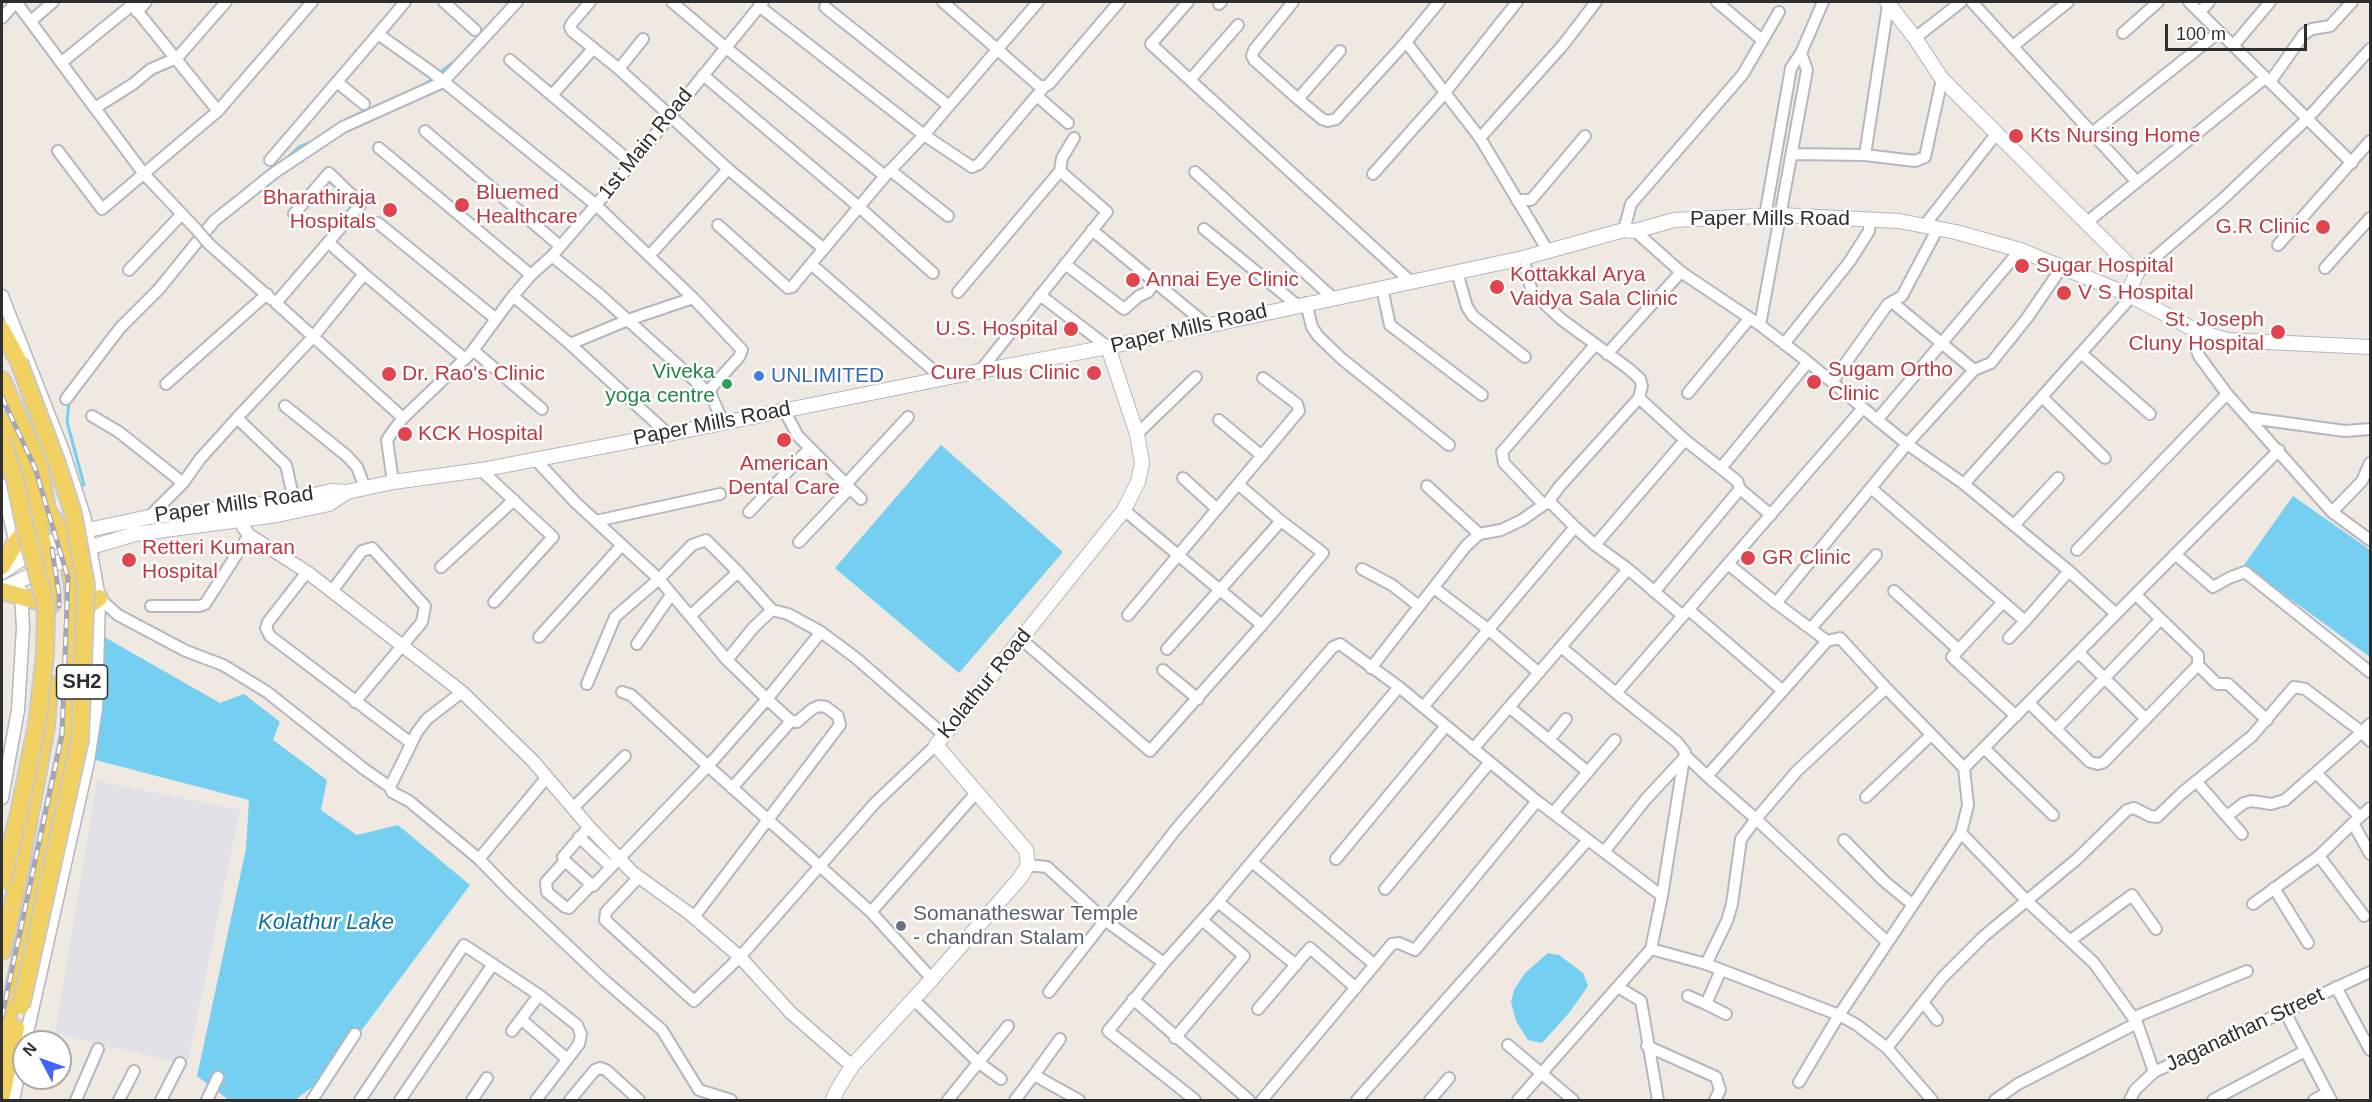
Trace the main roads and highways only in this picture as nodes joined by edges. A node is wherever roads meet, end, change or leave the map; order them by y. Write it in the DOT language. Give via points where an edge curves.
graph roads {
  1 [pos="1888,3"];
  2 [pos="2130,295"];
  3 [pos="2,330"];
  4 [pos="1108,347"];
  5 [pos="2370,347"];
  6 [pos="2,380"];
  7 [pos="10,398"];
  8 [pos="46,407"];
  9 [pos="21,420"];
  10 [pos="2,421"];
  11 [pos="54,432"];
  12 [pos="2,441"];
  13 [pos="347,492"];
  14 [pos="36,520"];
  15 [pos="66,538"];
  16 [pos="43,545"];
  17 [pos="69,557"];
  18 [pos="2,566"];
  19 [pos="46,567"];
  20 [pos="2,572"];
  21 [pos="21,588"];
  22 [pos="2,590"];
  23 [pos="99,598"];
  24 [pos="51,605"];
  25 [pos="75,616"];
  26 [pos="2,882"];
  27 [pos="2,951"];
  28 [pos="2,1043"];
  29 [pos="2,1095"];
  30 [pos="834,1101"];
  1 -- 2 [label="main road" via="1942,79 2137,273"];
  2 -- 4 [label="main road, Paper Mills Road" via="2020,250 1899,221 1780,215 1674,220 1523,258"];
  2 -- 5 [label="main road, Paper Mills Road" via="2198,331 2227,340"];
  3 -- 29 [label="main road, SH2, bridge" via="19,362 54,453 73,513 86,585 80,740"];
  4 -- 13 [label="main road, Paper Mills Road" via="481,470"];
  4 -- 30 [label="main road, Kolathur Road" via="1137,434 1142,463 1138,482 1124,510 940,740 976,793 1026,850 1028,865 933,979 852,1066"];
  6 -- 7 [label="main road"];
  7 -- 8 [label="main road"];
  7 -- 9 [label="main road"];
  9 -- 11 [label="main road"];
  9 -- 15 [label="main road" via="39,464 47,510"];
  10 -- 14 [label="main road" via="24,467"];
  12 -- 26 [label="main road, SH2, bridge" via="46,606 37,724"];
  13 -- 15 [label="main road, Paper Mills Road" via="149,517"];
  13 -- 17 [label="main road, Paper Mills Road" via="329,504 135,534 91,546"];
  14 -- 16 [label="main road"];
  14 -- 18 [label="main road" via="16,542"];
  15 -- 16 [label="main road, Paper Mills Road"];
  15 -- 17 [label="main road"];
  16 -- 19 [label="main road"];
  16 -- 20 [label="main road, Paper Mills Road"];
  17 -- 19 [label="main road, Paper Mills Road"];
  17 -- 25 [label="main road"];
  19 -- 21 [label="main road, Paper Mills Road"];
  19 -- 24 [label="main road"];
  21 -- 22 [label="main road"];
  21 -- 24 [label="main road"];
  23 -- 25 [label="main road"];
  24 -- 27 [label="main road" via="46,727"];
  25 -- 28 [label="main road" via="77,650 69,735"];
}
